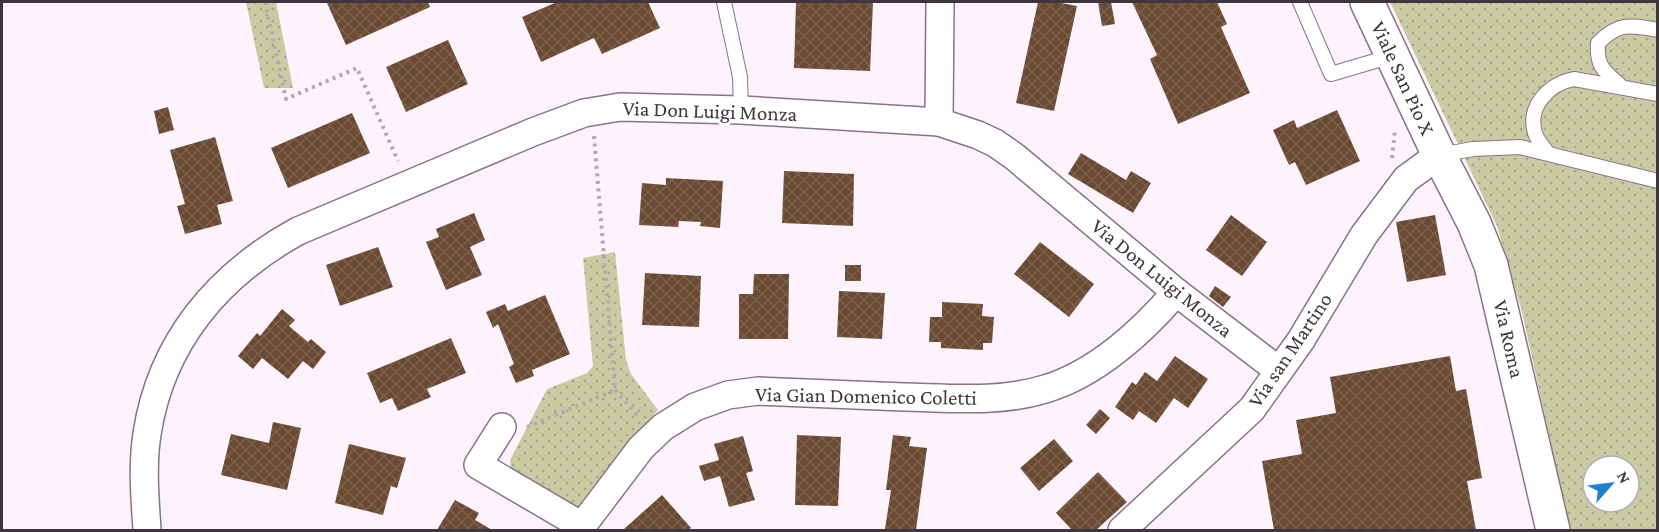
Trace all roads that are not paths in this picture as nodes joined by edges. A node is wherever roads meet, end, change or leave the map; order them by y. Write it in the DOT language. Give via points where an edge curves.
graph roads {
  1 [pos="724,2"];
  2 [pos="940,2"];
  3 [pos="1300,2"];
  4 [pos="1367,2"];
  5 [pos="1658,30"];
  6 [pos="1392,55"];
  7 [pos="1624,88"];
  8 [pos="1658,94"];
  9 [pos="741,110"];
  10 [pos="939,122"];
  11 [pos="1548,153"];
  12 [pos="1439,155"];
  13 [pos="1658,181"];
  14 [pos="1176,292"];
  15 [pos="1278,370"];
  16 [pos="502,427"];
  17 [pos="581,528"];
  18 [pos="147,531"];
  19 [pos="1122,531"];
  20 [pos="1553,531"];
  1 -- 9 [label="lane" via="740,77"];
  2 -- 10 [label="street"];
  3 -- 6 [label="lane" via="1331,74"];
  4 -- 6 [label="street, Viale San Pio X"];
  5 -- 7 [label="lane" via="1621,26 1598,43 1597,56 1603,71"];
  6 -- 12 [label="street, Viale San Pio X"];
  7 -- 8 [label="lane"];
  7 -- 11 [label="lane" via="1574,79 1550,89 1539,101 1533,119 1535,135"];
  9 -- 10 [label="street, Via Don Luigi Monza"];
  9 -- 18 [label="street, Via Don Luigi Monza" via="620,107 592,112 408,184 271,246 213,297 185,329 166,365 147,434"];
  10 -- 14 [label="street, Via Don Luigi Monza" via="995,143"];
  11 -- 12 [label="lane" via="1493,147"];
  11 -- 13 [label="lane"];
  12 -- 15 [label="street, Via san Martino" via="1406,179 1364,235 1301,340"];
  12 -- 20 [label="street, Via Roma" via="1491,265"];
  14 -- 15 [label="street, Via Don Luigi Monza"];
  14 -- 17 [label="street, Via Gian Domenico Coletti" via="1125,344 1080,374 1047,389 975,399 758,391 728,395 695,406 663,427 641,448"];
  15 -- 19 [label="street, Via san Martino" via="1252,409"];
  16 -- 17 [label="street" via="478,465"];
}
